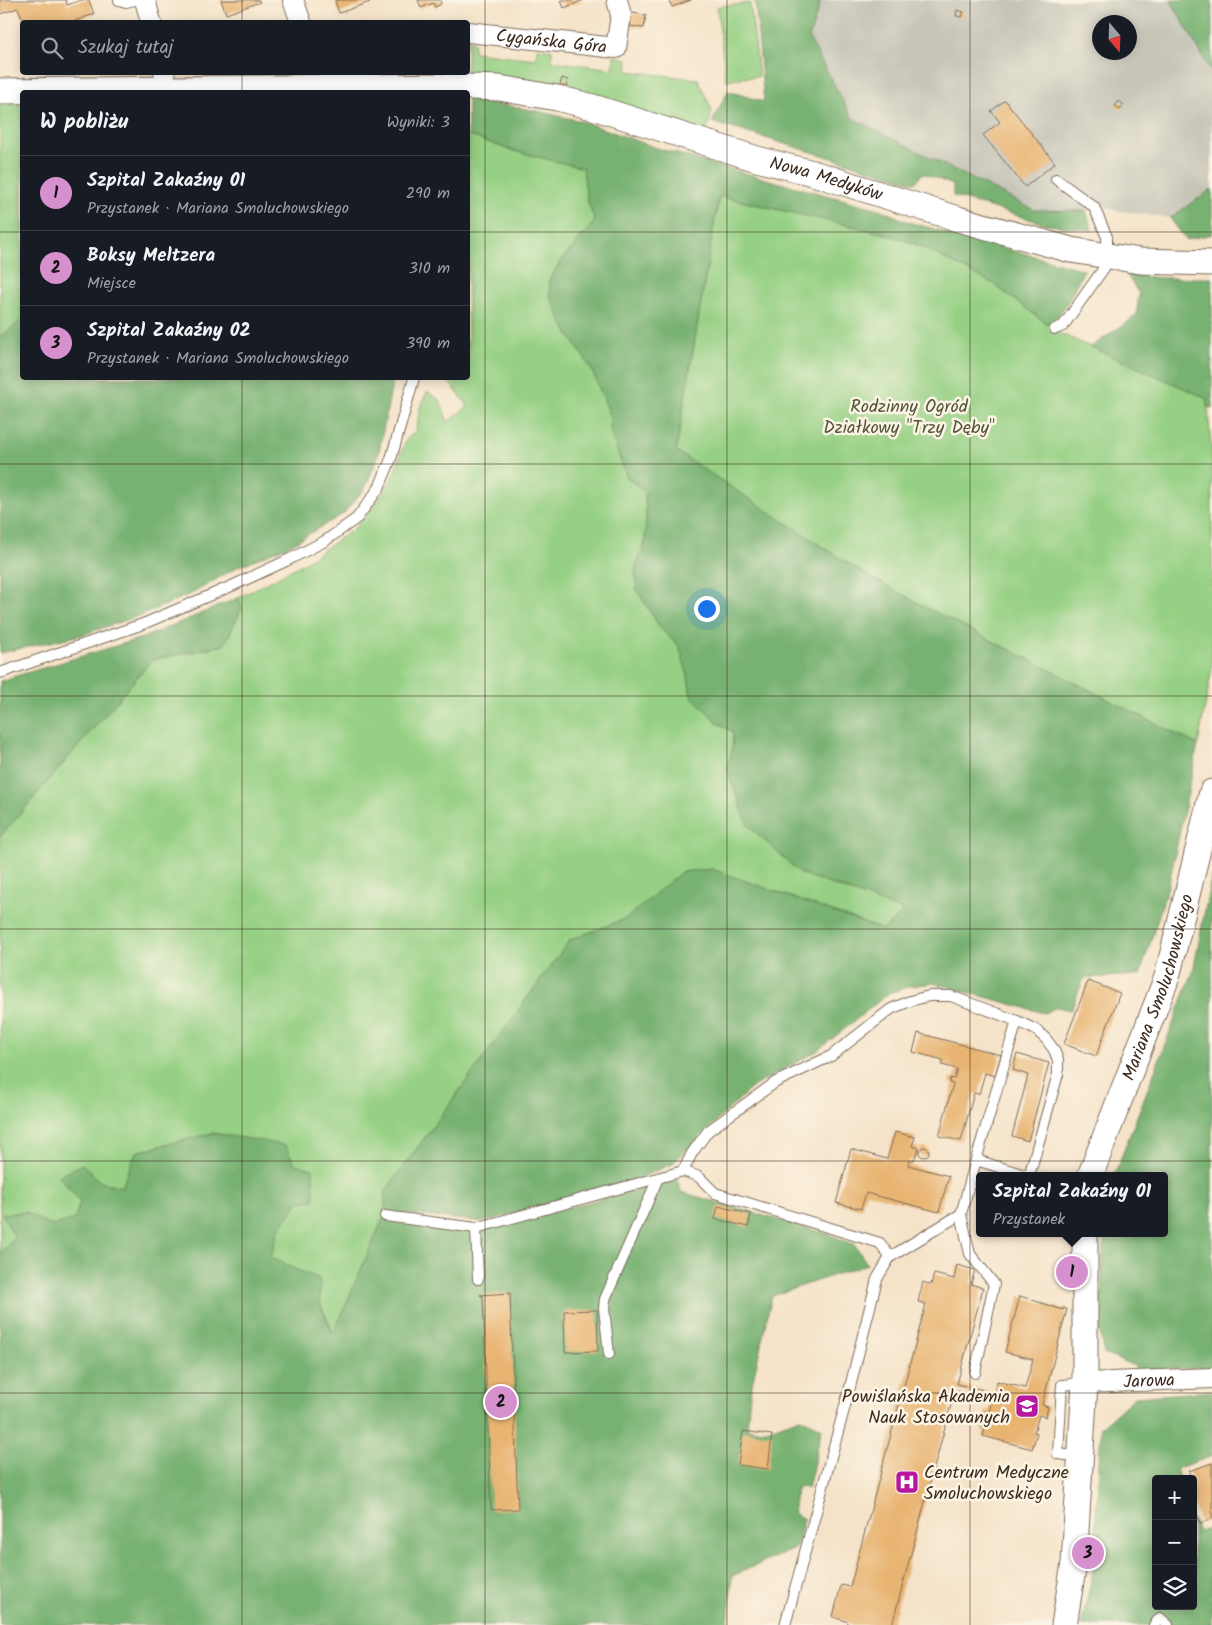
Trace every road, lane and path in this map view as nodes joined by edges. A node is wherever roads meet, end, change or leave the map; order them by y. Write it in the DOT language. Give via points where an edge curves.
graph roads {
  1 [pos="119,0"];
  2 [pos="135,0"];
  3 [pos="145,0"];
  4 [pos="292,0"];
  5 [pos="617,0"];
  6 [pos="150,20"];
  7 [pos="300,20"];
  8 [pos="470,32"];
  9 [pos="167,85"];
  10 [pos="442,89"];
  11 [pos="48,90"];
  12 [pos="20,91"];
  13 [pos="0,92"];
  14 [pos="1056,179"];
  15 [pos="1107,256"];
  16 [pos="1212,263"];
  17 [pos="1055,329"];
  18 [pos="413,380"];
  19 [pos="0,673"];
  20 [pos="1212,792"];
  21 [pos="1017,1021"];
  22 [pos="976,1160"];
  23 [pos="683,1171"];
  24 [pos="1016,1172"];
  25 [pos="1030,1172"];
  26 [pos="1092,1172"];
  27 [pos="658,1178"];
  28 [pos="961,1214"];
  29 [pos="384,1216"];
  30 [pos="476,1228"];
  31 [pos="1085,1237"];
  32 [pos="890,1257"];
  33 [pos="478,1279"];
  34 [pos="609,1354"];
  35 [pos="975,1372"];
  36 [pos="1212,1378"];
  37 [pos="1085,1383"];
  38 [pos="785,1625"];
  39 [pos="1064,1625"];
  40 [pos="1154,1625"];
  41 [pos="1168,1625"];
  1 -- 2 [label="lane"];
  3 -- 6 [label="street"];
  4 -- 7 [label="street"];
  5 -- 8 [label="street, Cygańska Góra" via="621,15 616,48"];
  9 -- 10 [label="street"];
  9 -- 11 [label="street"];
  10 -- 15 [label="street, Nowa Medyków" via="499,88 575,102 967,221 1071,250"];
  12 -- 13 [label="street"];
  14 -- 15 [label="lane" via="1094,206 1108,237"];
  15 -- 16 [label="street, Nowa Medyków" via="1140,261"];
  15 -- 17 [label="lane" via="1104,268 1063,326"];
  18 -- 19 [label="lane" via="391,459 379,488 357,518 325,541 204,599 143,624"];
  20 -- 26 [label="street, Mariana Smoluchowskiego" via="1167,977"];
  21 -- 22 [label="lane"];
  21 -- 23 [label="lane" via="951,996 930,996 891,1009 831,1056 776,1082 708,1132"];
  21 -- 25 [label="lane" via="1036,1030 1054,1050 1058,1060 1058,1074"];
  22 -- 24 [label="lane"];
  22 -- 28 [label="lane"];
  23 -- 27 [label="lane"];
  23 -- 32 [label="lane" via="699,1177 715,1193 880,1243"];
  27 -- 30 [label="lane"];
  27 -- 34 [label="lane" via="605,1299"];
  28 -- 32 [label="lane"];
  28 -- 35 [label="lane" via="970,1254 994,1284"];
  29 -- 30 [label="lane"];
  30 -- 33 [label="lane"];
  31 -- 37 [label="street"];
  32 -- 38 [label="lane" via="877,1279"];
  36 -- 37 [label="street, Jarowa"];
  37 -- 39 [label="street" via="1074,1563"];
  40 -- 41 [label="lane" via="1160,1618"];
}
